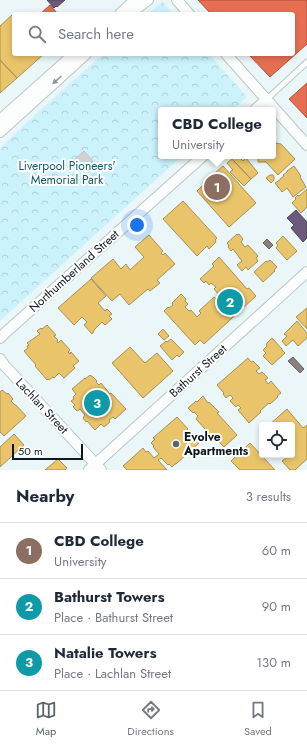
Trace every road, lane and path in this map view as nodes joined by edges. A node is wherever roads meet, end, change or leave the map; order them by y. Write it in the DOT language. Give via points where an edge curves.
graph roads {
  1 [pos="135,0"];
  2 [pos="148,0"];
  3 [pos="177,0"];
  4 [pos="122,12"];
  5 [pos="132,12"];
  6 [pos="188,12"];
  7 [pos="72,56"];
  8 [pos="84,56"];
  9 [pos="228,56"];
  10 [pos="307,62"];
  11 [pos="266,100"];
  12 [pos="258,107"];
  13 [pos="272,107"];
  14 [pos="276,111"];
  15 [pos="0,120"];
  16 [pos="0,132"];
  17 [pos="307,145"];
  18 [pos="200,159"];
  19 [pos="307,272"];
  20 [pos="0,338"];
  21 [pos="0,359"];
  22 [pos="95,468"];
  1 -- 4 [label="street"];
  2 -- 5 [label="street"];
  3 -- 6 [label="street"];
  7 -- 15 [label="street"];
  8 -- 16 [label="street, one-way"];
  9 -- 11 [label="street"];
  10 -- 11 [label="lane"];
  11 -- 12 [label="street"];
  11 -- 13 [label="street"];
  14 -- 17 [label="street"];
  18 -- 20 [label="street, Northumberland Street"];
  19 -- 22 [label="street, Bathurst Street"];
  21 -- 22 [label="street, Lachlan Street"];
}
